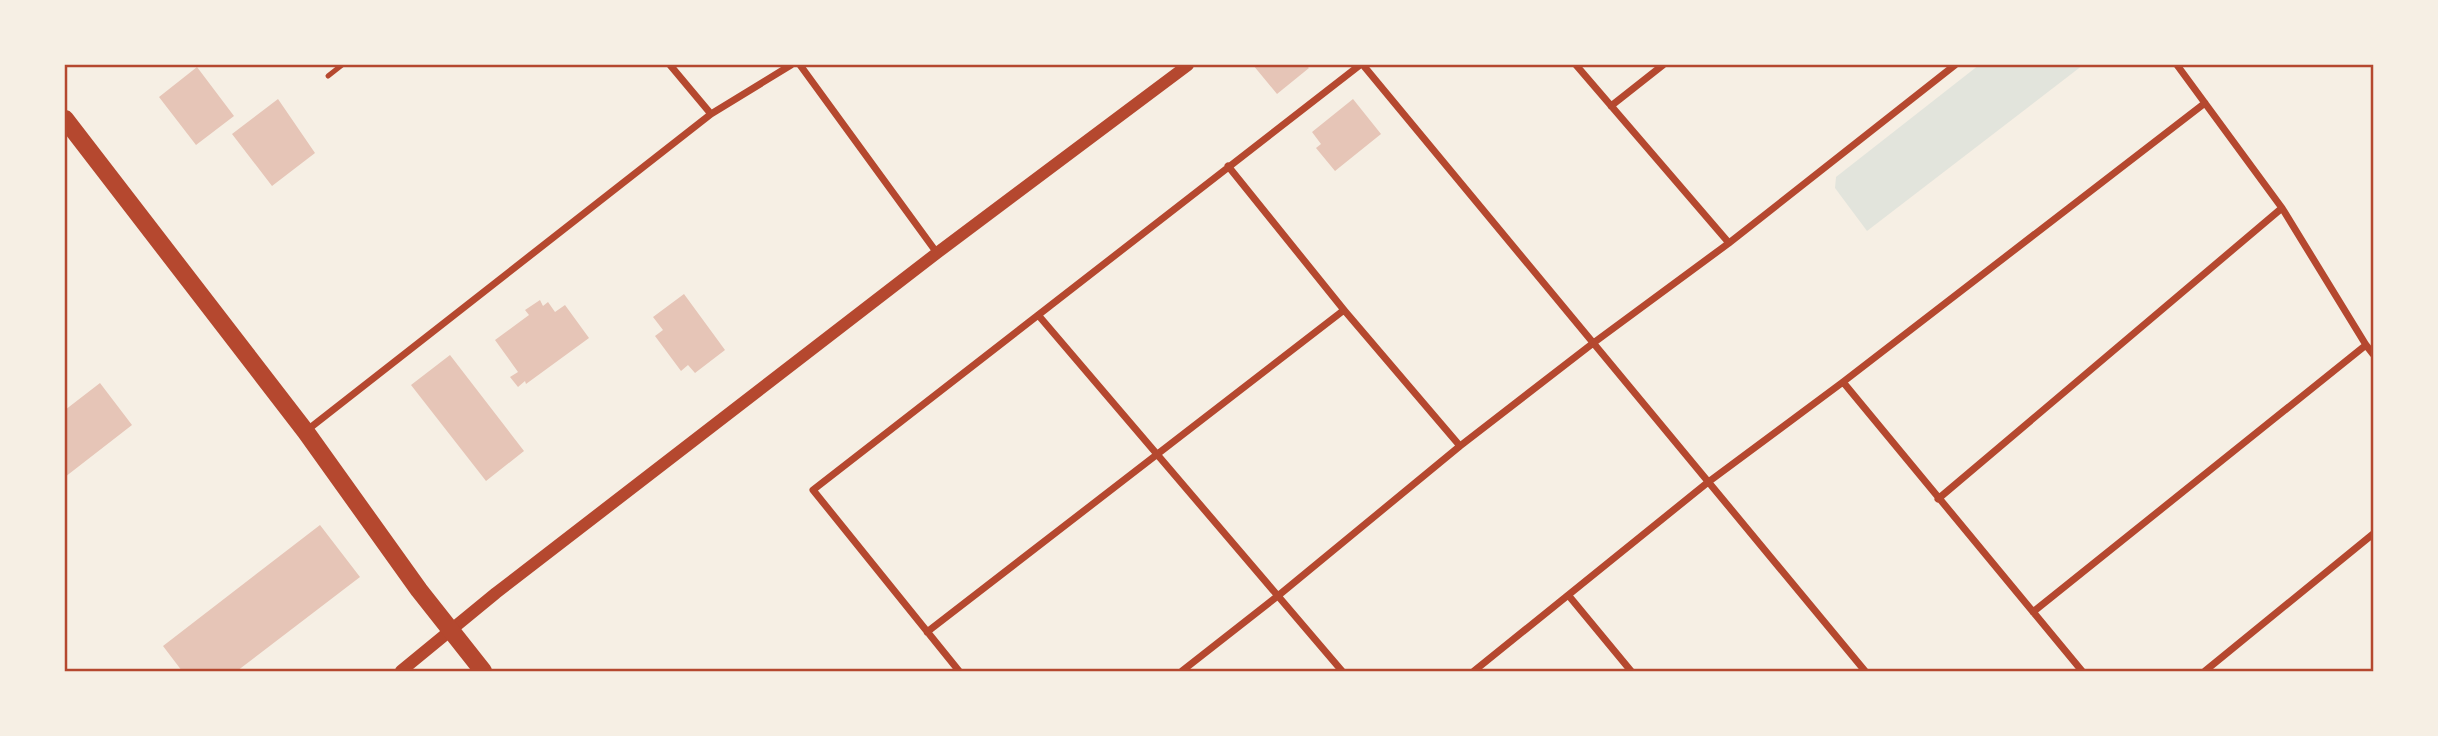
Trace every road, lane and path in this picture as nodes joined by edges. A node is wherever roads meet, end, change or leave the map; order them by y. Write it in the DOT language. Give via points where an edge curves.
graph roads {
  1 [pos="342,65"];
  2 [pos="670,65"];
  3 [pos="791,65"];
  4 [pos="800,65"];
  5 [pos="1188,65"];
  6 [pos="1361,65"];
  7 [pos="1576,65"];
  8 [pos="1663,65"];
  9 [pos="1955,65"];
  10 [pos="2177,65"];
  11 [pos="328,76"];
  12 [pos="2206,103"];
  13 [pos="1611,106"];
  14 [pos="710,114"];
  15 [pos="65,119"];
  16 [pos="1228,166"];
  17 [pos="2282,208"];
  18 [pos="1729,243"];
  19 [pos="937,253"];
  20 [pos="1343,310"];
  21 [pos="1039,316"];
  22 [pos="1592,344"];
  23 [pos="2366,345"];
  24 [pos="2373,354"];
  25 [pos="1843,382"];
  26 [pos="306,432"];
  27 [pos="1460,446"];
  28 [pos="1158,453"];
  29 [pos="1707,483"];
  30 [pos="1938,499"];
  31 [pos="2373,534"];
  32 [pos="1279,595"];
  33 [pos="1569,596"];
  34 [pos="2033,612"];
  35 [pos="450,629"];
  36 [pos="927,632"];
  37 [pos="401,671"];
  38 [pos="483,671"];
  39 [pos="958,671"];
  40 [pos="1182,671"];
  41 [pos="1342,671"];
  42 [pos="1474,671"];
  43 [pos="1631,671"];
  44 [pos="1865,671"];
  45 [pos="2082,671"];
  46 [pos="2205,671"];
  1 -- 11 [label="lane"];
  2 -- 14 [label="street"];
  3 -- 14 [label="street"];
  4 -- 19 [label="street"];
  5 -- 19 [label="street"];
  6 -- 16 [label="street"];
  6 -- 22 [label="street"];
  7 -- 13 [label="street"];
  8 -- 13 [label="street"];
  9 -- 18 [label="street"];
  10 -- 12 [label="street"];
  12 -- 17 [label="street"];
  12 -- 25 [label="street"];
  13 -- 18 [label="street"];
  14 -- 26 [label="street"];
  15 -- 26 [label="main road"];
  16 -- 20 [label="street"];
  16 -- 21 [label="street"];
  17 -- 23 [label="street"];
  17 -- 30 [label="street"];
  18 -- 22 [label="street"];
  19 -- 35 [label="street"];
  20 -- 27 [label="street"];
  20 -- 28 [label="street"];
  21 -- 28 [label="street"];
  21 -- 36 [label="street" via="813,490"];
  22 -- 27 [label="street"];
  22 -- 29 [label="street"];
  23 -- 24 [label="street"];
  23 -- 34 [label="street"];
  25 -- 29 [label="street"];
  25 -- 30 [label="street"];
  26 -- 35 [label="main road"];
  27 -- 32 [label="street"];
  28 -- 32 [label="street"];
  28 -- 36 [label="street"];
  29 -- 33 [label="street"];
  29 -- 44 [label="street"];
  30 -- 34 [label="street"];
  31 -- 46 [label="street"];
  32 -- 40 [label="street"];
  32 -- 41 [label="street"];
  33 -- 42 [label="street"];
  33 -- 43 [label="street"];
  34 -- 45 [label="street"];
  35 -- 37 [label="street"];
  35 -- 38 [label="main road"];
  36 -- 39 [label="street"];
}
